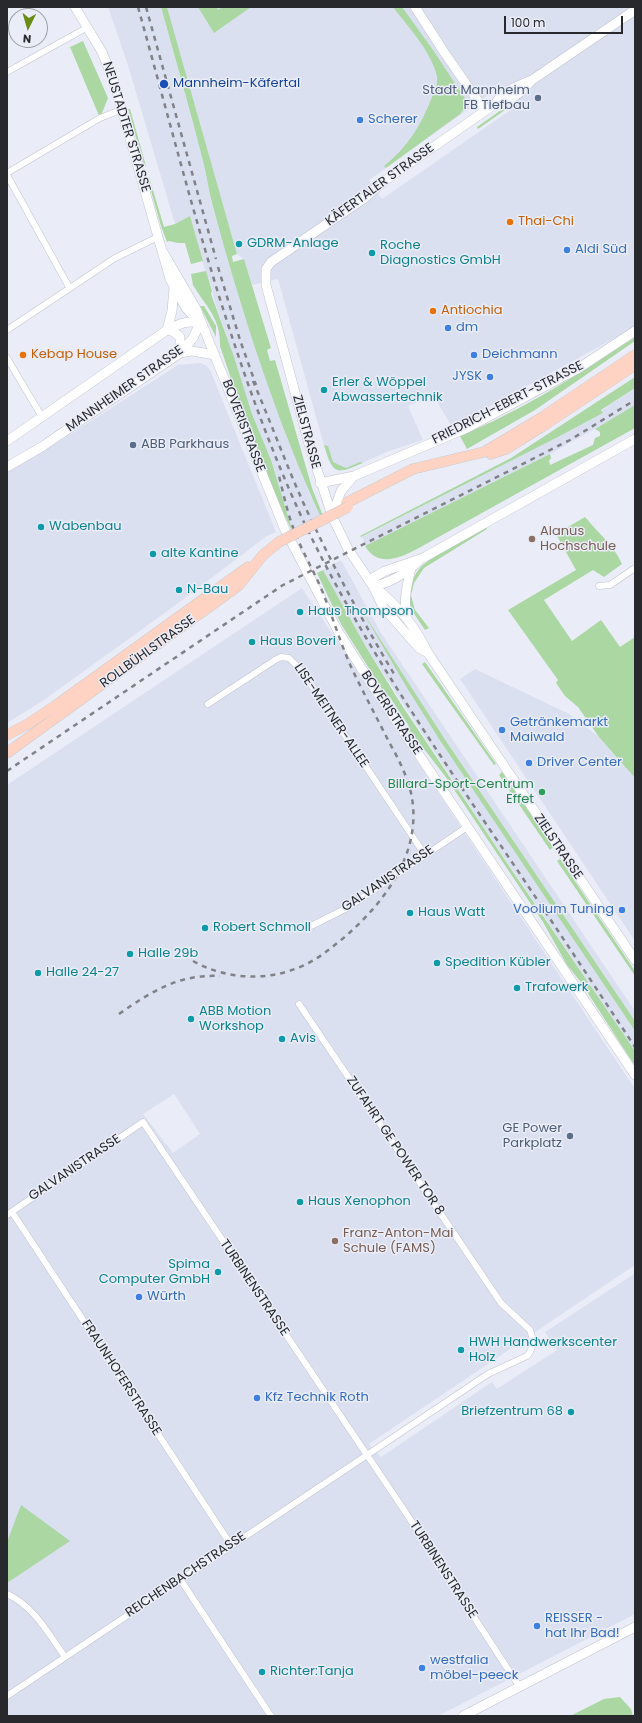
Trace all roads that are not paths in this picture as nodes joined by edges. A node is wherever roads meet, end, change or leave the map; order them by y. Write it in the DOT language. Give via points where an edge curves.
graph roads {
  1 [pos="75,7"];
  2 [pos="415,7"];
  3 [pos="635,10"];
  4 [pos="88,28"];
  5 [pos="7,72"];
  6 [pos="123,109"];
  7 [pos="485,111"];
  8 [pos="7,174"];
  9 [pos="158,237"];
  10 [pos="163,252"];
  11 [pos="266,269"];
  12 [pos="69,287"];
  13 [pos="174,287"];
  14 [pos="200,322"];
  15 [pos="7,330"];
  16 [pos="167,330"];
  17 [pos="635,331"];
  18 [pos="180,353"];
  19 [pos="215,355"];
  20 [pos="635,355"];
  21 [pos="7,358"];
  22 [pos="635,365"];
  23 [pos="42,417"];
  24 [pos="635,439"];
  25 [pos="7,441"];
  26 [pos="7,466"];
  27 [pos="354,476"];
  28 [pos="322,487"];
  29 [pos="341,491"];
  30 [pos="347,505"];
  31 [pos="332,516"];
  32 [pos="278,540"];
  33 [pos="422,558"];
  34 [pos="411,568"];
  35 [pos="635,568"];
  36 [pos="371,583"];
  37 [pos="599,586"];
  38 [pos="408,620"];
  39 [pos="428,653"];
  40 [pos="208,704"];
  41 [pos="7,735"];
  42 [pos="7,753"];
  43 [pos="467,827"];
  44 [pos="425,855"];
  45 [pos="307,928"];
  46 [pos="635,960"];
  47 [pos="301,1007"];
  48 [pos="635,1075"];
  49 [pos="142,1122"];
  50 [pos="9,1213"];
  51 [pos="366,1455"];
  52 [pos="231,1545"];
  53 [pos="180,1580"];
  54 [pos="7,1594"];
  55 [pos="635,1627"];
  56 [pos="64,1657"];
  57 [pos="519,1686"];
  58 [pos="7,1696"];
  59 [pos="271,1716"];
  60 [pos="463,1716"];
  1 -- 4 [label="street, NEUSTADTER STRASSE"];
  2 -- 7 [label="street"];
  3 -- 7 [label="street, KÄFERTALER STRASSE" via="532,80 521,92"];
  4 -- 5 [label="street"];
  4 -- 6 [label="street, NEUSTADTER STRASSE" via="102,52"];
  6 -- 8 [label="street" via="88,125"];
  6 -- 9 [label="street, NEUSTADTER STRASSE"];
  7 -- 11 [label="street, KÄFERTALER STRASSE" via="271,262"];
  8 -- 12 [label="street"];
  9 -- 10 [label="street, NEUSTADTER STRASSE"];
  9 -- 12 [label="street" via="114,258"];
  10 -- 13 [label="street, NEUSTADTER STRASSE"];
  10 -- 14 [label="street, NEUSTADTER STRASSE" via="194,304"];
  11 -- 28 [label="street, ZIELSTRASSE" via="266,285"];
  12 -- 15 [label="street"];
  13 -- 14 [label="street, NEUSTADTER STRASSE" via="186,308"];
  13 -- 16 [label="street"];
  14 -- 16 [label="street, MANNHEIMER STRASSE" via="186,322"];
  14 -- 18 [label="street, MANNHEIMER STRASSE" via="193,338"];
  14 -- 19 [label="street, BOVERISTRASSE"];
  16 -- 18 [label="street" via="180,336"];
  16 -- 23 [label="street, MANNHEIMER STRASSE"];
  17 -- 27 [label="street, FRIEDRICH-EBERT-STRASSE" via="579,368 467,428"];
  18 -- 19 [label="street" via="192,351"];
  18 -- 26 [label="street, MANNHEIMER STRASSE" via="44,446"];
  19 -- 43 [label="street, BOVERISTRASSE" via="274,506 323,604 343,640"];
  20 -- 30 [label="main road, FRIEDRICH-EBERT-STRASSE" via="541,418 484,452 413,469"];
  21 -- 23 [label="street"];
  22 -- 30 [label="main road, FRIEDRICH-EBERT-STRASSE" via="506,449 424,470"];
  23 -- 25 [label="street, MANNHEIMER STRASSE"];
  24 -- 33 [label="street"];
  27 -- 28 [label="street, FRIEDRICH-EBERT-STRASSE"];
  27 -- 29 [label="street, FRIEDRICH-EBERT-STRASSE"];
  28 -- 29 [label="street"];
  28 -- 31 [label="street, ZIELSTRASSE"];
  29 -- 31 [label="street, FRIEDRICH-EBERT-STRASSE"];
  30 -- 32 [label="main road, bridge"];
  31 -- 36 [label="street, ZIELSTRASSE" via="348,549"];
  32 -- 41 [label="main road, ROLLBÜHLSTRASSE" via="264,547 242,573 39,717"];
  32 -- 42 [label="main road, ROLLBÜHLSTRASSE" via="232,591"];
  33 -- 34 [label="street"];
  33 -- 36 [label="street" via="385,571"];
  34 -- 36 [label="street" via="384,584"];
  34 -- 38 [label="street" via="404,608"];
  35 -- 37 [label="street" via="610,585"];
  36 -- 38 [label="street, ZIELSTRASSE" via="392,601"];
  36 -- 39 [label="street, ZIELSTRASSE" via="383,607 419,648"];
  38 -- 39 [label="street, ZIELSTRASSE" via="422,639"];
  39 -- 46 [label="street, ZIELSTRASSE"];
  40 -- 44 [label="street, LISE-MEITNER-ALLEE" via="275,660 281,657 289,658 302,671"];
  43 -- 44 [label="street, GALVANISTRASSE"];
  43 -- 48 [label="street, BOVERISTRASSE"];
  44 -- 45 [label="street, GALVANISTRASSE" via="347,908"];
  47 -- 51 [label="street, ZUFAHRT GE POWER TOR 8" via="501,1302 530,1330 532,1336 533,1345 526,1356 488,1374"];
  49 -- 50 [label="street, GALVANISTRASSE"];
  49 -- 51 [label="street, TURBINENSTRASSE"];
  50 -- 52 [label="street, FRAUNHOFERSTRASSE"];
  51 -- 52 [label="street, REICHENBACHSTRASSE"];
  51 -- 57 [label="street, TURBINENSTRASSE"];
  52 -- 53 [label="street, REICHENBACHSTRASSE"];
  53 -- 56 [label="street, REICHENBACHSTRASSE"];
  53 -- 59 [label="street"];
  54 -- 56 [label="street" via="28,1607"];
  55 -- 57 [label="street"];
  56 -- 58 [label="street, REICHENBACHSTRASSE"];
  57 -- 60 [label="street"];
}
